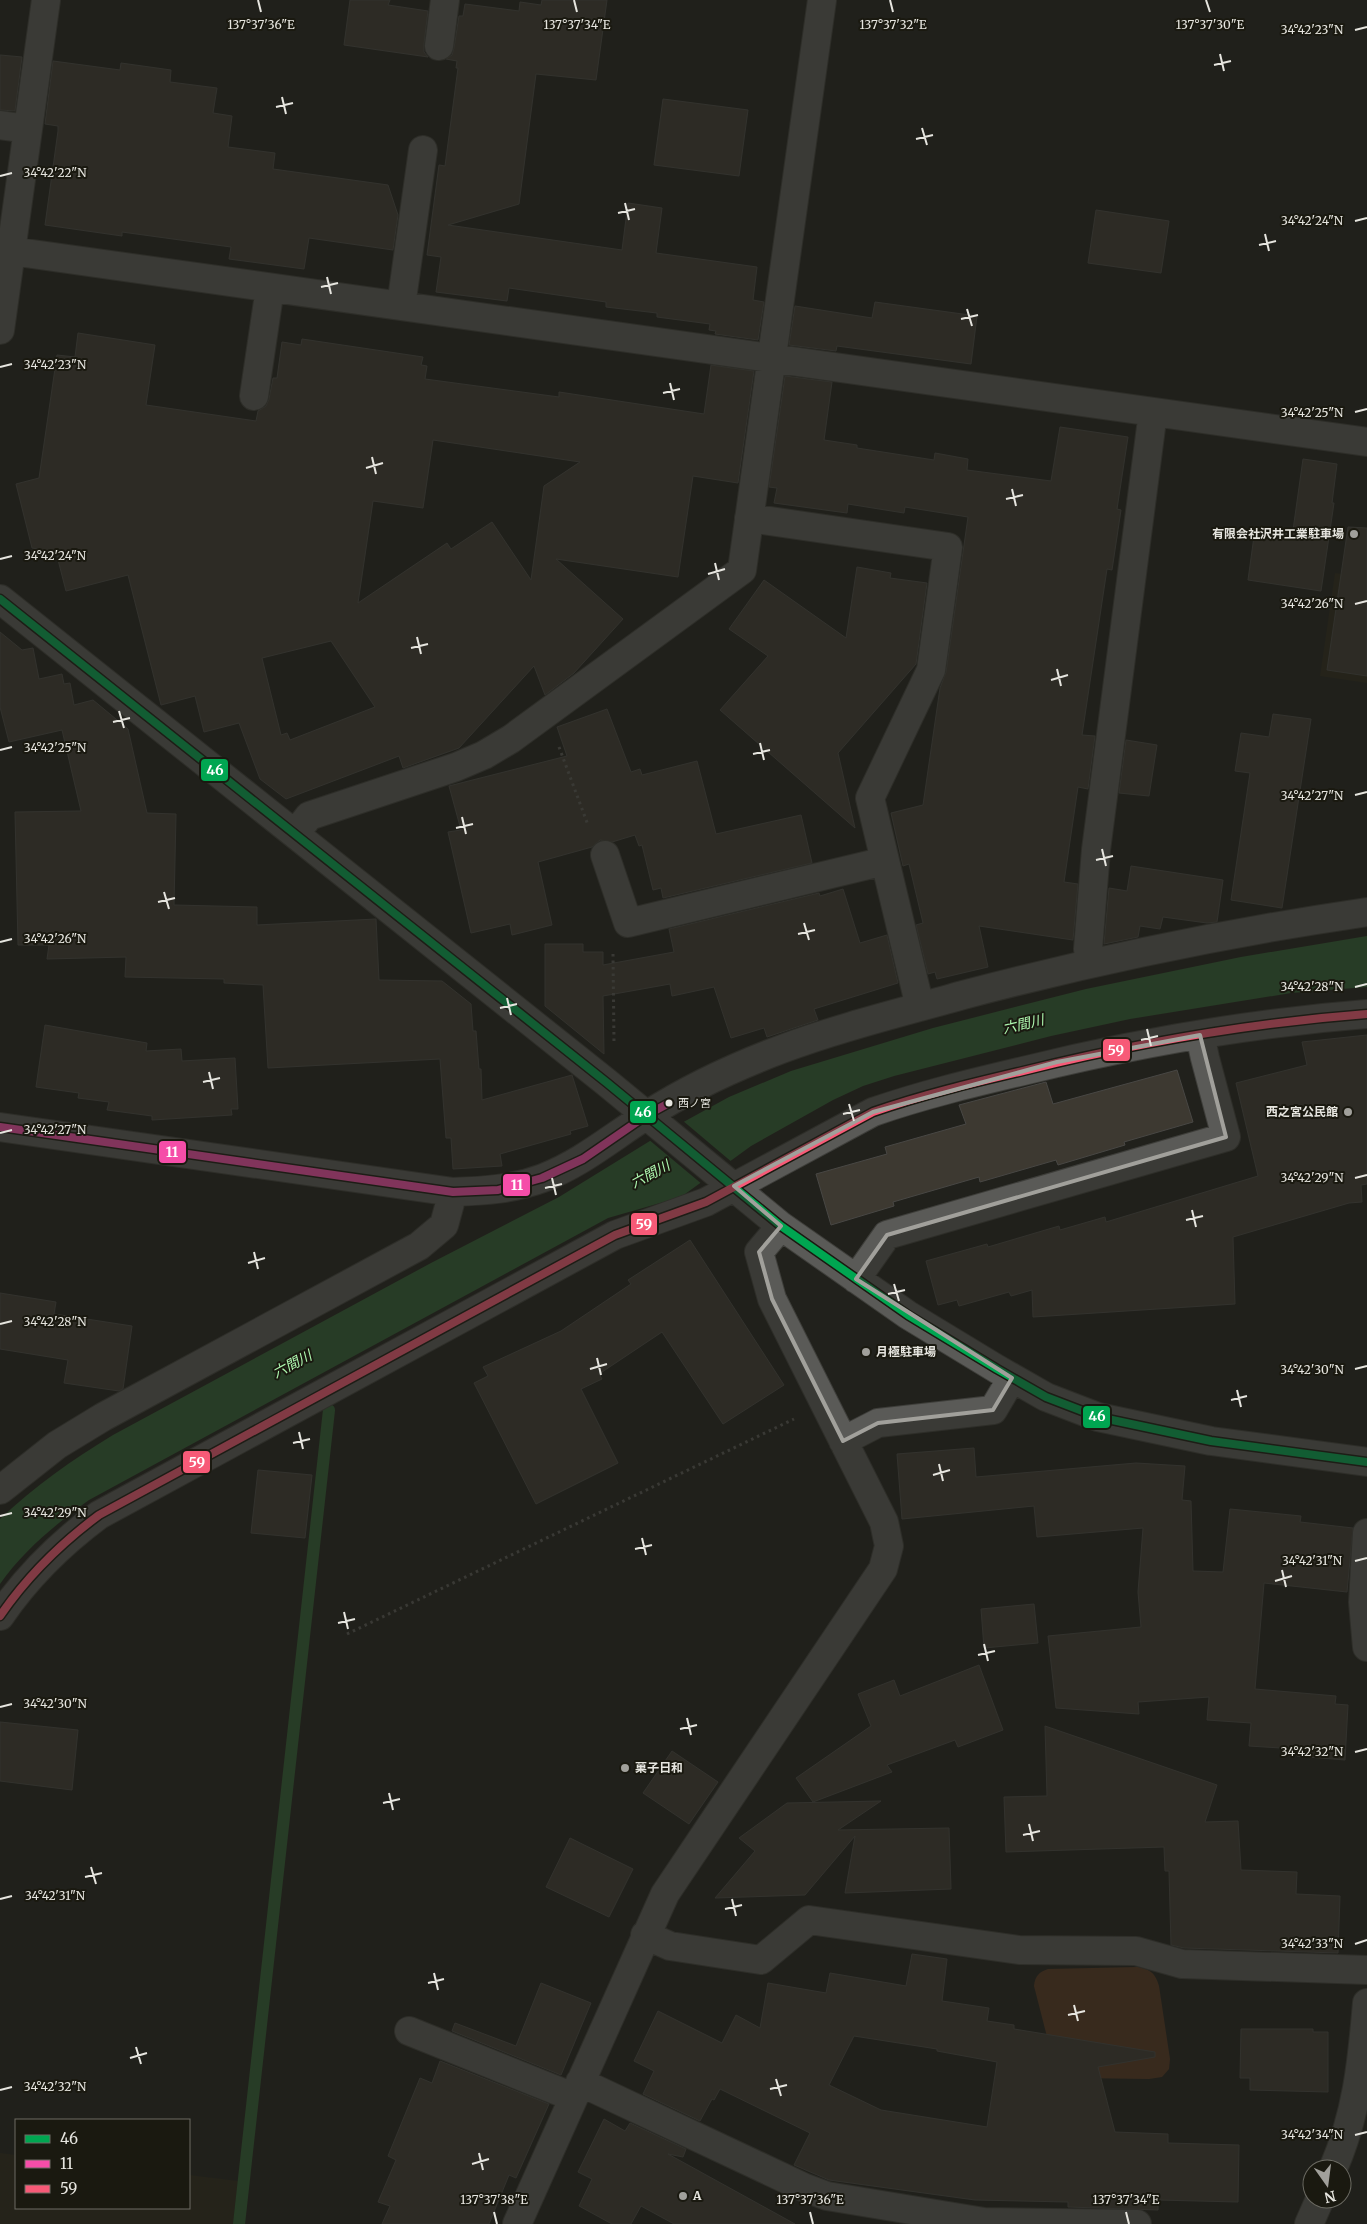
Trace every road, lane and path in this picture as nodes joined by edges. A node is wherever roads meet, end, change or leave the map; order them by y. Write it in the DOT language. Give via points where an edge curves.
graph roads {
  1 [pos="46,0"];
  2 [pos="445,0"];
  3 [pos="822,0"];
  4 [pos="439,46"];
  5 [pos="0,125"];
  6 [pos="28,129"];
  7 [pos="423,150"];
  8 [pos="11,251"];
  9 [pos="270,288"];
  10 [pos="401,306"];
  11 [pos="0,330"];
  12 [pos="772,359"];
  13 [pos="254,396"];
  14 [pos="1153,412"];
  15 [pos="1367,442"];
  16 [pos="750,518"];
  17 [pos="0,599"];
  18 [pos="544,715"];
  19 [pos="295,834"];
  20 [pos="605,855"];
  21 [pos="885,861"];
  22 [pos="1367,912"];
  23 [pos="628,923"];
  24 [pos="1091,963"];
  25 [pos="920,1007"];
  26 [pos="1367,1014"];
  27 [pos="1200,1035"];
  28 [pos="614,1052"];
  29 [pos="654,1121"];
  30 [pos="0,1127"];
  31 [pos="730,1183"];
  32 [pos="453,1192"];
  33 [pos="781,1226"];
  34 [pos="856,1279"];
  35 [pos="1012,1378"];
  36 [pos="824,1404"];
  37 [pos="843,1441"];
  38 [pos="1367,1462"];
  39 [pos="0,1490"];
  40 [pos="1367,1533"];
  41 [pos="0,1616"];
  42 [pos="347,1634"];
  43 [pos="1367,1647"];
  44 [pos="645,1935"];
  45 [pos="1367,1970"];
  46 [pos="1367,2003"];
  47 [pos="409,2032"];
  48 [pos="576,2090"];
  49 [pos="1337,2159"];
  50 [pos="1316,2209"];
  51 [pos="984,2223"];
  52 [pos="516,2224"];
  53 [pos="1137,2224"];
  54 [pos="1310,2224"];
  1 -- 6 [label="street"];
  2 -- 4 [label="street"];
  3 -- 12 [label="street"];
  5 -- 6 [label="street"];
  6 -- 8 [label="street"];
  7 -- 10 [label="street"];
  8 -- 9 [label="street"];
  8 -- 11 [label="street"];
  9 -- 10 [label="street"];
  9 -- 13 [label="street"];
  10 -- 12 [label="street"];
  12 -- 14 [label="street"];
  12 -- 16 [label="street"];
  14 -- 15 [label="street"];
  14 -- 24 [label="street" via="1096,850 1088,948"];
  16 -- 18 [label="street" via="742,570"];
  16 -- 21 [label="street" via="948,547 931,670 870,798"];
  17 -- 19 [label="street"];
  18 -- 19 [label="street" via="484,755 378,795 310,816"];
  18 -- 20 [label="path" via="598,852"];
  19 -- 29 [label="street"];
  20 -- 23 [label="street"];
  21 -- 23 [label="street"];
  21 -- 25 [label="street"];
  22 -- 24 [label="street" via="1236,933"];
  23 -- 28 [label="path" via="613,944"];
  24 -- 25 [label="street"];
  25 -- 29 [label="street" via="783,1048 718,1074"];
  26 -- 27 [label="street" via="1294,1020"];
  27 -- 31 [label="street" via="1057,1062 901,1102 873,1112"];
  27 -- 34 [label="street" via="1226,1137 887,1235"];
  29 -- 31 [label="street"];
  29 -- 32 [label="street" via="542,1178 498,1190"];
  30 -- 32 [label="street"];
  31 -- 33 [label="street"];
  31 -- 41 [label="street" via="706,1202 615,1235 99,1515 41,1563"];
  32 -- 39 [label="street" via="444,1225 419,1246 103,1417 57,1445"];
  33 -- 34 [label="street"];
  33 -- 36 [label="street" via="760,1252 772,1300"];
  34 -- 35 [label="street"];
  35 -- 37 [label="street" via="993,1410 878,1423"];
  35 -- 38 [label="street" via="1098,1417 1211,1441"];
  36 -- 37 [label="street"];
  36 -- 42 [label="path"];
  37 -- 44 [label="street" via="884,1522 889,1546 883,1569 678,1872"];
  40 -- 43 [label="street" via="1363,1602"];
  44 -- 45 [label="street" via="670,1946 761,1960 810,1920 1019,1950 1136,1951 1182,1964"];
  44 -- 48 [label="street"];
  46 -- 49 [label="street" via="1356,2101"];
  47 -- 48 [label="street"];
  48 -- 51 [label="street" via="827,2196"];
  48 -- 52 [label="street"];
  50 -- 54 [label="street"];
  51 -- 53 [label="street"];
}
